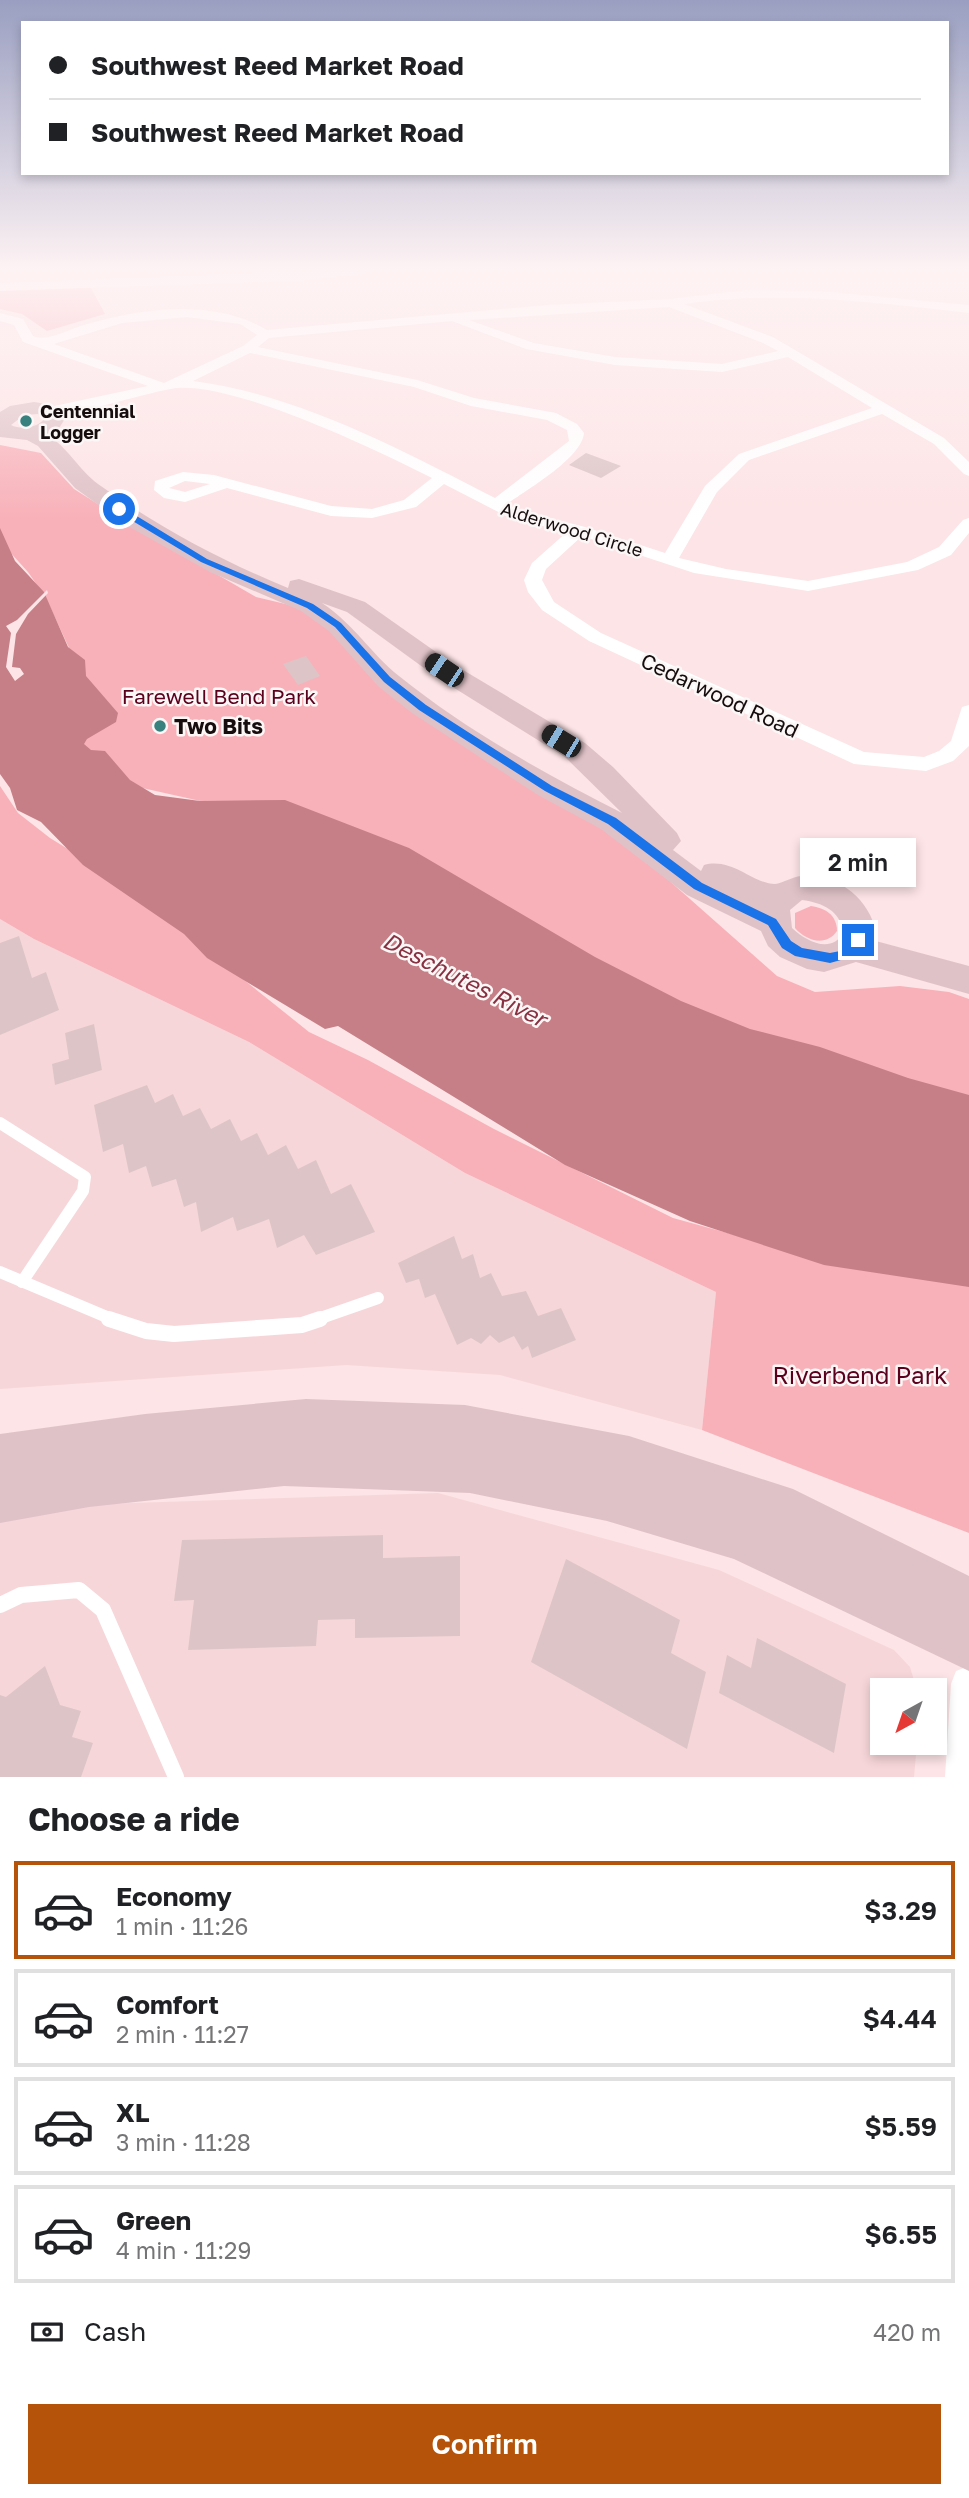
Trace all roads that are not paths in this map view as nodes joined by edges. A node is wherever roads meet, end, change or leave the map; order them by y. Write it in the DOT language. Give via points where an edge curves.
graph roads {
  1 [pos="69,353"];
  2 [pos="240,353"];
  3 [pos="267,353"];
  4 [pos="570,353"];
  5 [pos="789,353"];
  6 [pos="171,386"];
  7 [pos="882,409"];
  8 [pos="21,419"];
  9 [pos="969,471"];
  10 [pos="443,477"];
  11 [pos="223,484"];
  12 [pos="495,506"];
  13 [pos="969,523"];
  14 [pos="579,530"];
  15 [pos="670,559"];
  16 [pos="969,712"];
  17 [pos="776,910"];
  18 [pos="856,935"];
  19 [pos="969,964"];
  20 [pos="969,979"];
  21 [pos="0,1123"];
  22 [pos="0,1272"];
  23 [pos="22,1282"];
  24 [pos="378,1298"];
  25 [pos="0,1457"];
  26 [pos="0,1500"];
  27 [pos="969,1602"];
  28 [pos="0,1605"];
  29 [pos="969,1646"];
  30 [pos="969,1684"];
  31 [pos="176,1777"];
  32 [pos="964,1777"];
  1 -- 6 [label="street"];
  2 -- 6 [label="street, Alderwood Circle"];
  3 -- 12 [label="street" via="417,384 471,402 551,416 572,427 576,442 566,453"];
  4 -- 5 [label="street" via="615,361 722,368"];
  5 -- 7 [label="street"];
  6 -- 8 [label="street, Alderwood Circle"];
  6 -- 10 [label="street, Alderwood Circle" via="205,386 252,397 391,451"];
  7 -- 9 [label="street" via="939,441"];
  7 -- 15 [label="street" via="730,465 713,484"];
  8 -- 17 [label="main road" via="107,485 251,569 356,607 444,670 575,750 680,853"];
  8 -- 17 [label="main road" via="83,483 134,520 218,567 310,606 338,625 387,680 422,708 548,788 612,821 698,886"];
  10 -- 11 [label="street" via="410,505 372,514 298,504"];
  10 -- 12 [label="street, Alderwood Circle"];
  12 -- 14 [label="street, Alderwood Circle"];
  13 -- 15 [label="street, Alderwood Circle" via="945,551 912,566 808,586 715,572"];
  14 -- 15 [label="street, Alderwood Circle"];
  14 -- 16 [label="street, Cedarwood Road" via="538,567 533,580 548,606 607,643 861,759 926,764 946,756 960,744"];
  17 -- 18 [label="main road" via="802,888 831,893 854,911"];
  17 -- 18 [label="main road" via="786,944 800,953 830,958 843,955"];
  18 -- 19 [label="main road" via="896,941"];
  18 -- 20 [label="main road"];
  21 -- 23 [label="lane" via="85,1177 83,1191"];
  22 -- 23 [label="lane"];
  23 -- 24 [label="lane" via="146,1331 174,1334 302,1325"];
  25 -- 27 [label="main road" via="145,1436 306,1421 465,1427 629,1459 793,1512"];
  26 -- 29 [label="main road" via="89,1484 284,1463 470,1470 607,1498 740,1537"];
  28 -- 31 [label="lane" via="21,1595 79,1590 103,1610"];
  30 -- 32 [label="street"];
}
